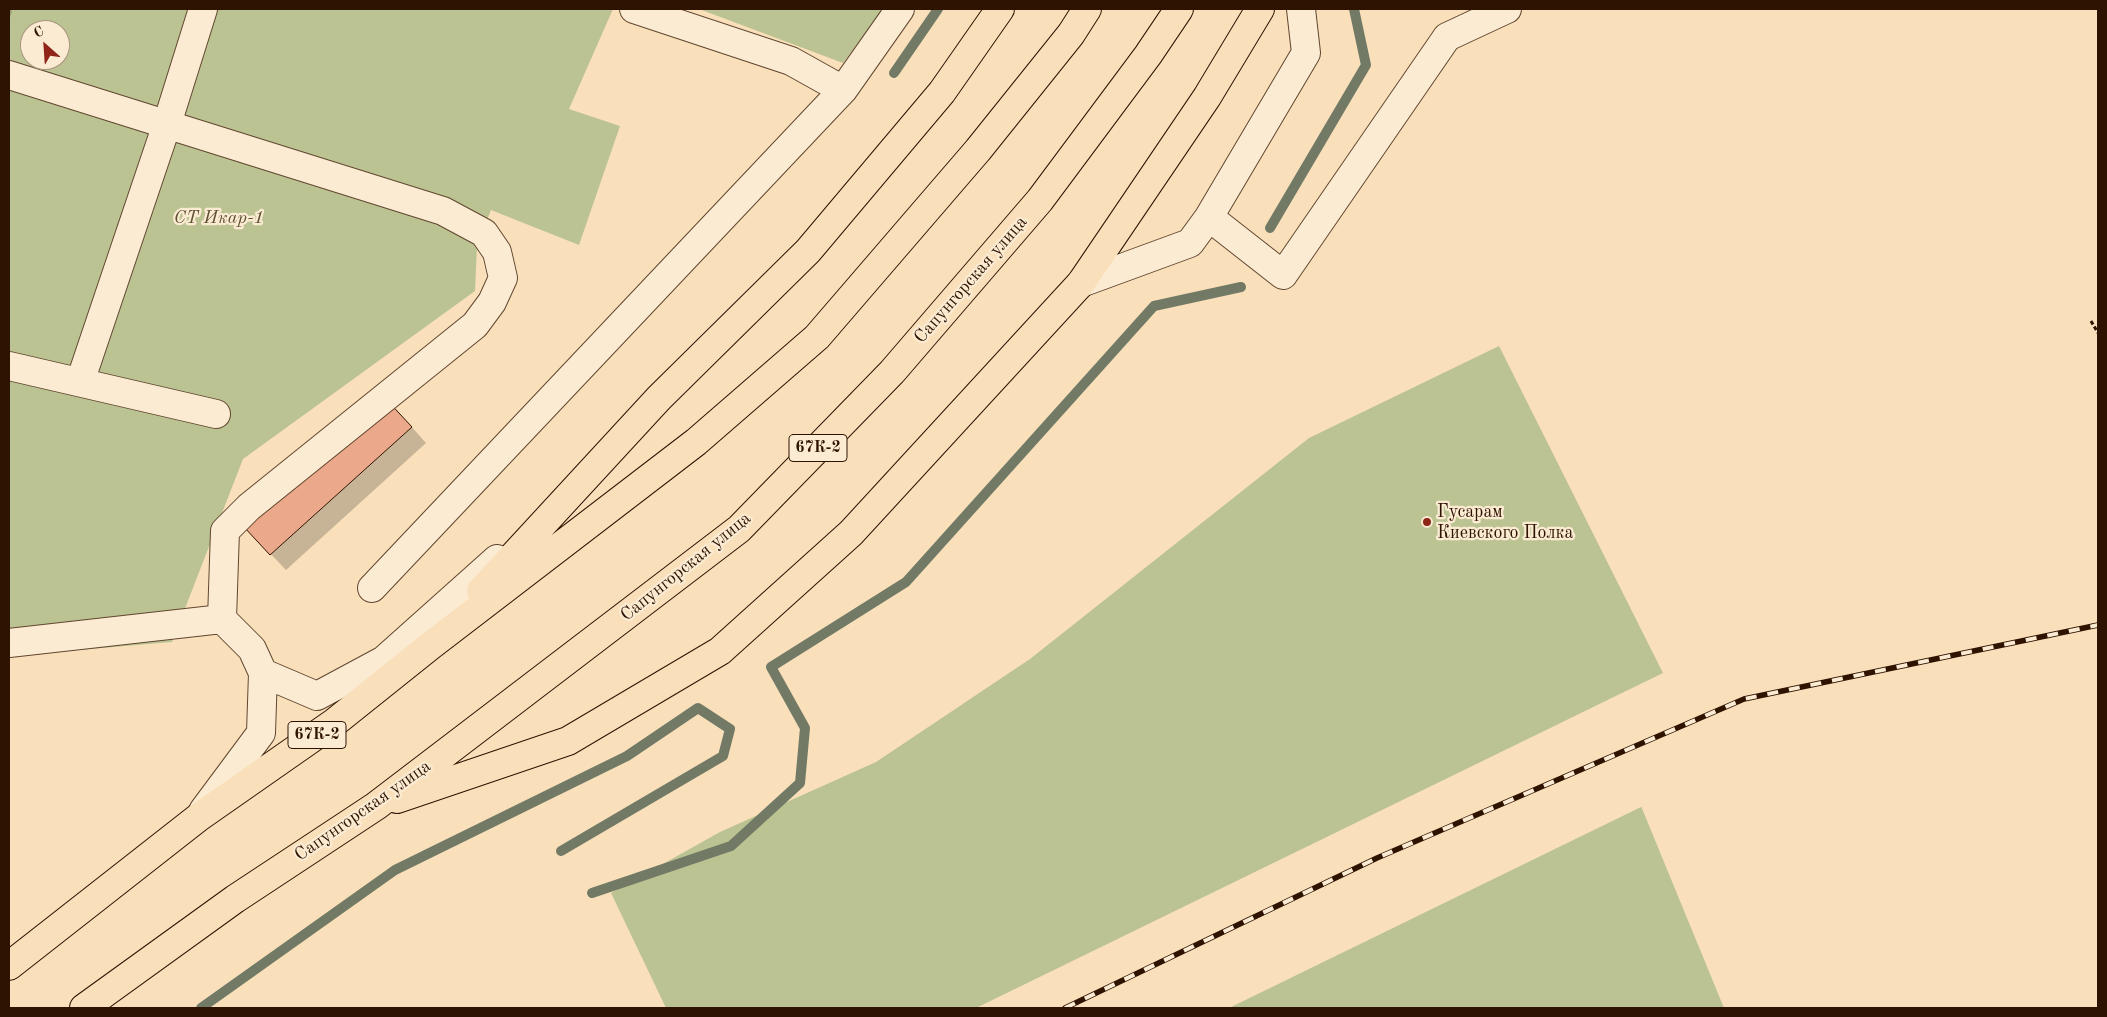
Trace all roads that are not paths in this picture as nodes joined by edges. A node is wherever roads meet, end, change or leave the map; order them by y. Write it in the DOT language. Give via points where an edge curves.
graph roads {
  1 [pos="203,9"];
  2 [pos="634,9"];
  3 [pos="900,9"];
  4 [pos="1000,9"];
  5 [pos="1087,9"];
  6 [pos="1179,9"];
  7 [pos="1260,9"];
  8 [pos="1301,9"];
  9 [pos="1507,9"];
  10 [pos="9,75"];
  11 [pos="843,90"];
  12 [pos="167,124"];
  13 [pos="1209,217"];
  14 [pos="1081,283"];
  15 [pos="9,366"];
  16 [pos="80,382"];
  17 [pos="659,398"];
  18 [pos="216,414"];
  19 [pos="372,588"];
  20 [pos="222,619"];
  21 [pos="9,643"];
  22 [pos="430,646"];
  23 [pos="263,673"];
  24 [pos="376,806"];
  25 [pos="199,817"];
  26 [pos="9,966"];
  27 [pos="84,1008"];
  1 -- 12 [label="street"];
  2 -- 11 [label="street" via="791,61"];
  3 -- 11 [label="street"];
  4 -- 17 [label="main road, 67К-2" via="942,92 808,251"];
  5 -- 22 [label="main road, 67К-2" via="1071,34 978,150 817,338 696,442"];
  6 -- 24 [label="main road, Сапунгорская улица / 67К-2" via="1040,200 892,372 739,528"];
  7 -- 14 [label="main road" via="1207,97"];
  8 -- 13 [label="street" via="1306,53"];
  9 -- 13 [label="street" via="1447,37 1284,275"];
  10 -- 12 [label="street"];
  11 -- 19 [label="street"];
  12 -- 16 [label="street"];
  12 -- 20 [label="street" via="443,211 484,233 497,252 503,278 492,302 475,325 249,507 225,530"];
  13 -- 14 [label="street" via="1190,243"];
  14 -- 24 [label="main road" via="851,533 720,651 568,741"];
  15 -- 16 [label="street"];
  16 -- 18 [label="street"];
  17 -- 22 [label="main road, 67К-2"];
  17 -- 23 [label="street" via="488,568 384,660 317,696"];
  20 -- 21 [label="street"];
  20 -- 23 [label="street" via="252,649"];
  22 -- 25 [label="main road, 67К-2" via="334,722"];
  23 -- 25 [label="street" via="261,733"];
  24 -- 27 [label="main road, Сапунгорская улица / 67К-2" via="235,899"];
  25 -- 26 [label="main road, 67К-2"];
}
